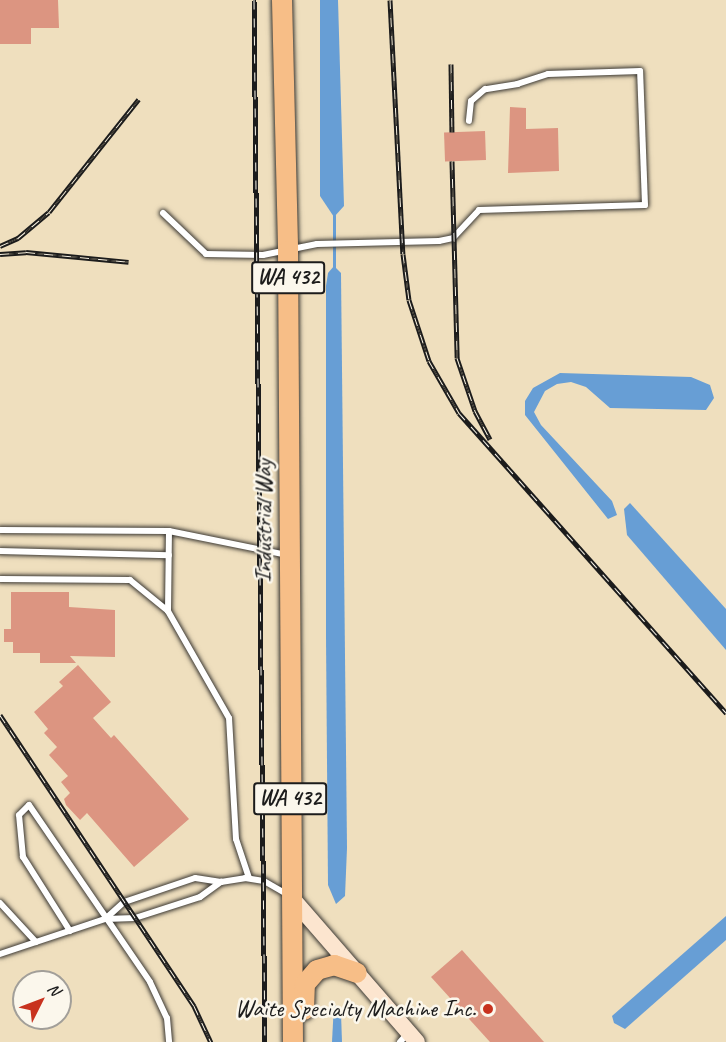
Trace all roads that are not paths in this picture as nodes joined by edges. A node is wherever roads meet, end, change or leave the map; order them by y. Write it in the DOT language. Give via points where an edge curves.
graph roads {
  1 [pos="282,0"];
  2 [pos="469,122"];
  3 [pos="163,213"];
  4 [pos="288,251"];
  5 [pos="0,530"];
  6 [pos="169,531"];
  7 [pos="0,551"];
  8 [pos="169,555"];
  9 [pos="290,555"];
  10 [pos="0,579"];
  11 [pos="168,611"];
  12 [pos="249,878"];
  13 [pos="221,882"];
  14 [pos="291,897"];
  15 [pos="0,903"];
  16 [pos="105,920"];
  17 [pos="70,931"];
  18 [pos="36,942"];
  19 [pos="0,954"];
  20 [pos="357,973"];
  21 [pos="293,1037"];
  22 [pos="409,1039"];
  23 [pos="169,1042"];
  1 -- 4 [label="main road, Industrial Way / WA 432"];
  2 -- 4 [label="lane" via="471,101 485,89 548,74 640,71 645,205 479,210 453,238 317,244"];
  3 -- 4 [label="lane" via="201,251 212,256"];
  4 -- 9 [label="main road, Industrial Way / WA 432"];
  5 -- 6 [label="lane"];
  6 -- 8 [label="lane"];
  6 -- 9 [label="lane"];
  7 -- 8 [label="lane"];
  8 -- 11 [label="lane"];
  9 -- 14 [label="main road, Industrial Way / WA 432"];
  10 -- 11 [label="lane" via="130,580"];
  11 -- 12 [label="lane" via="229,718 236,838"];
  12 -- 13 [label="lane"];
  12 -- 14 [label="lane" via="264,881"];
  13 -- 16 [label="lane" via="200,897 135,918"];
  13 -- 16 [label="lane" via="195,878 124,902"];
  14 -- 20 [label="main road"];
  14 -- 21 [label="main road, Industrial Way / WA 432"];
  15 -- 18 [label="lane"];
  16 -- 17 [label="lane"];
  16 -- 17 [label="lane" via="29,805 19,815 23,857"];
  16 -- 23 [label="lane" via="150,982 167,1018"];
  17 -- 18 [label="lane"];
  18 -- 19 [label="lane"];
  20 -- 21 [label="main road" via="334,965 310,976 305,984 304,1021"];
  20 -- 22 [label="main road"];
}
